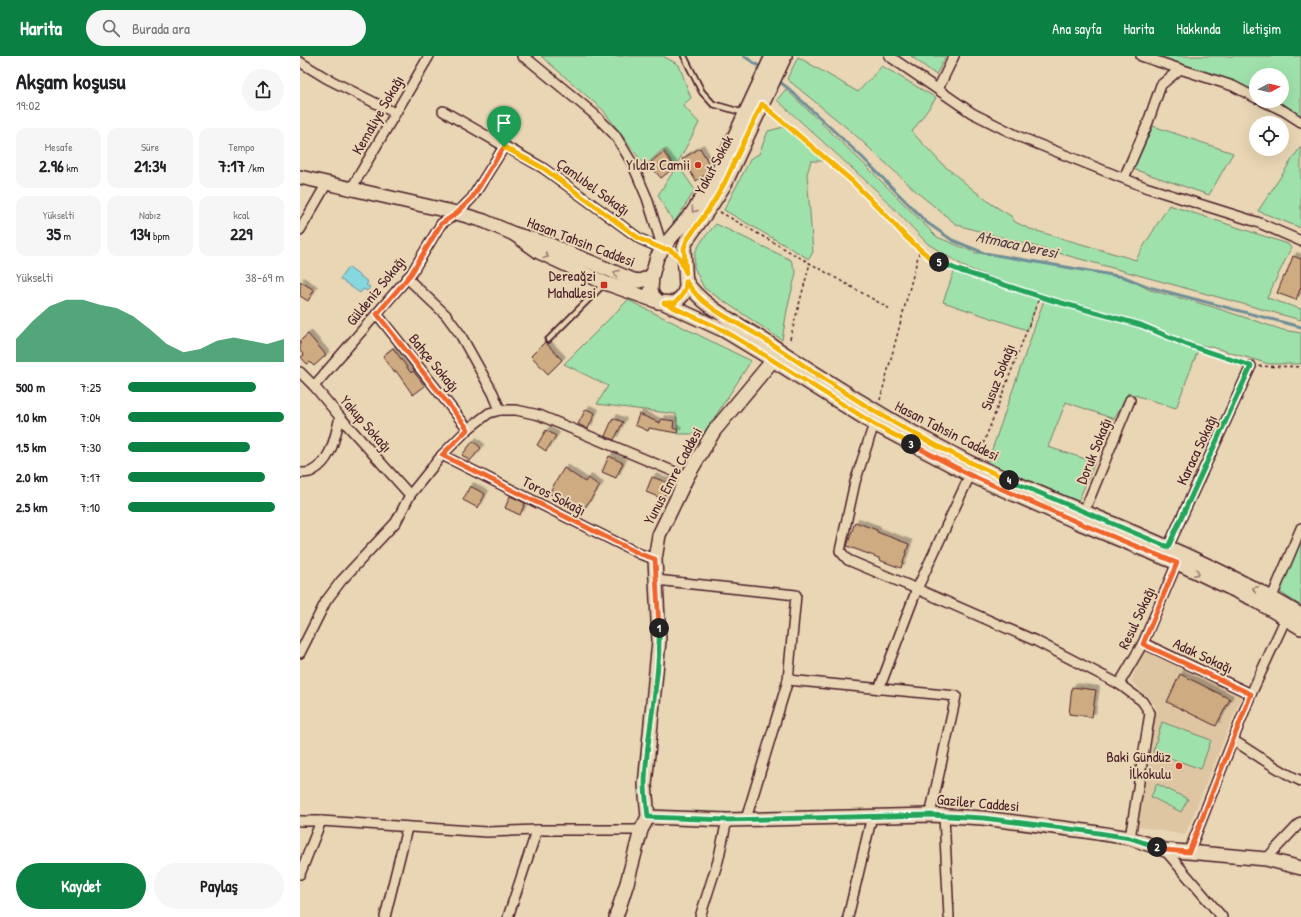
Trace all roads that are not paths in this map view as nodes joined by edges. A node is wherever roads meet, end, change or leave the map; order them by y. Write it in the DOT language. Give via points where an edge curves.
graph roads {
  1 [pos="429,56"];
  2 [pos="522,56"];
  3 [pos="684,56"];
  4 [pos="785,56"];
  5 [pos="889,56"];
  6 [pos="954,56"];
  7 [pos="1141,56"];
  8 [pos="300,62"];
  9 [pos="1180,68"];
  10 [pos="771,70"];
  11 [pos="938,89"];
  12 [pos="1249,94"];
  13 [pos="1278,108"];
  14 [pos="443,111"];
  15 [pos="395,113"];
  16 [pos="746,114"];
  17 [pos="1301,122"];
  18 [pos="504,147"];
  19 [pos="300,177"];
  20 [pos="1124,178"];
  21 [pos="327,183"];
  22 [pos="352,189"];
  23 [pos="457,213"];
  24 [pos="300,230"];
  25 [pos="514,234"];
  26 [pos="1301,241"];
  27 [pos="663,249"];
  28 [pos="652,276"];
  29 [pos="686,277"];
  30 [pos="407,278"];
  31 [pos="605,283"];
  32 [pos="662,302"];
  33 [pos="377,314"];
  34 [pos="548,340"];
  35 [pos="773,360"];
  36 [pos="1251,366"];
  37 [pos="300,372"];
  38 [pos="314,386"];
  39 [pos="1130,400"];
  40 [pos="500,410"];
  41 [pos="340,417"];
  42 [pos="875,418"];
  43 [pos="468,429"];
  44 [pos="442,455"];
  45 [pos="973,470"];
  46 [pos="300,473"];
  47 [pos="687,477"];
  48 [pos="410,495"];
  49 [pos="1084,512"];
  50 [pos="1301,528"];
  51 [pos="1168,547"];
  52 [pos="655,559"];
  53 [pos="1177,563"];
  54 [pos="656,580"];
  55 [pos="917,589"];
  56 [pos="1272,597"];
  57 [pos="1301,615"];
  58 [pos="1286,618"];
  59 [pos="1301,628"];
  60 [pos="1143,644"];
  61 [pos="300,653"];
  62 [pos="788,680"];
  63 [pos="1119,684"];
  64 [pos="879,689"];
  65 [pos="1251,694"];
  66 [pos="1233,740"];
  67 [pos="1301,781"];
  68 [pos="930,815"];
  69 [pos="872,816"];
  70 [pos="944,816"];
  71 [pos="648,817"];
  72 [pos="746,819"];
  73 [pos="727,820"];
  74 [pos="300,821"];
  75 [pos="321,821"];
  76 [pos="1301,822"];
  77 [pos="407,828"];
  78 [pos="537,830"];
  79 [pos="641,830"];
  80 [pos="1130,838"];
  81 [pos="1165,850"];
  82 [pos="1189,852"];
  83 [pos="1266,859"];
  84 [pos="1301,868"];
  85 [pos="300,874"];
  86 [pos="385,917"];
  87 [pos="508,917"];
  88 [pos="616,917"];
  89 [pos="700,917"];
  90 [pos="848,917"];
  91 [pos="949,917"];
  92 [pos="1222,917"];
  1 -- 15 [label="street, Kemaliye Sokağı"];
  2 -- 27 [label="street" via="594,114 615,135 632,163 647,198"];
  3 -- 16 [label="lane" via="702,92 713,104"];
  4 -- 10 [label="main road"];
  5 -- 11 [label="street"];
  6 -- 11 [label="street"];
  7 -- 9 [label="street"];
  8 -- 15 [label="street"];
  9 -- 12 [label="street" via="1234,86"];
  9 -- 20 [label="street" via="1161,85"];
  10 -- 16 [label="main road, Yakut Sokak"];
  10 -- 29 [label="main road, Yakut Sokak" via="762,104 734,164 711,206 687,240 684,248"];
  11 -- 20 [label="street" via="972,113 1020,137"];
  13 -- 17 [label="street"];
  14 -- 18 [label="street, Çamlıbel Sokağı"];
  15 -- 22 [label="street, Kemaliye Sokağı"];
  16 -- 27 [label="main road, Yakut Sokak, one-way" via="702,199"];
  18 -- 23 [label="street, Güldeniz Sokağı" via="472,198"];
  18 -- 27 [label="street, Çamlıbel Sokağı" via="543,168 640,239"];
  19 -- 21 [label="main road"];
  20 -- 26 [label="street" via="1174,197 1257,222"];
  21 -- 22 [label="main road"];
  21 -- 24 [label="street"];
  22 -- 23 [label="main road"];
  23 -- 25 [label="main road" via="484,220"];
  23 -- 30 [label="street, Güldeniz Sokağı" via="441,224"];
  28 -- 25 [label="main road, Hasan Tahsin Caddesi, one-way" via="640,281 633,280 546,243"];
  25 -- 31 [label="main road, Hasan Tahsin Caddesi, one-way" via="539,252"];
  27 -- 28 [label="main road" via="657,257"];
  27 -- 29 [label="main road" via="668,249 679,257"];
  28 -- 32 [label="main road" via="653,296"];
  29 -- 32 [label="main road" via="683,296 675,303"];
  29 -- 42 [label="main road, Hasan Tahsin Caddesi" via="693,292 711,307 760,337"];
  30 -- 33 [label="street, Güldeniz Sokağı"];
  30 -- 40 [label="street" via="442,312 460,334"];
  31 -- 32 [label="main road, Hasan Tahsin Caddesi"];
  31 -- 34 [label="lane"];
  32 -- 35 [label="main road, Hasan Tahsin Caddesi" via="723,330"];
  33 -- 38 [label="street, Güldeniz Sokağı"];
  33 -- 43 [label="street, Bahçe Sokağı"];
  35 -- 42 [label="main road, Hasan Tahsin Caddesi"];
  35 -- 47 [label="main road, Yunus Emre Caddesi" via="714,431"];
  36 -- 51 [label="street, Karaca Sokağı"];
  37 -- 38 [label="street, Yakup Sokağı"];
  38 -- 41 [label="street, Yakup Sokağı"];
  39 -- 49 [label="street, Doruk Sokağı"];
  40 -- 43 [label="street" via="489,413"];
  40 -- 47 [label="street" via="524,411 549,418"];
  41 -- 46 [label="street" via="333,447 322,463 312,471"];
  41 -- 48 [label="street, Yakup Sokağı"];
  42 -- 45 [label="main road, Hasan Tahsin Caddesi"];
  42 -- 55 [label="street" via="855,482 840,551 848,560"];
  43 -- 44 [label="street"];
  44 -- 48 [label="street"];
  44 -- 52 [label="street, Toros Sokağı" via="640,554"];
  45 -- 49 [label="main road, Hasan Tahsin Caddesi"];
  45 -- 53 [label="main road, Hasan Tahsin Caddesi" via="1077,522"];
  45 -- 55 [label="street"];
  47 -- 52 [label="main road, Yunus Emre Caddesi" via="659,535"];
  48 -- 61 [label="street" via="396,522 341,581 326,601"];
  49 -- 51 [label="main road, Hasan Tahsin Caddesi"];
  50 -- 56 [label="street"];
  56 -- 51 [label="main road, Hasan Tahsin Caddesi, one-way"];
  52 -- 54 [label="main road, Yunus Emre Caddesi"];
  53 -- 58 [label="main road, Hasan Tahsin Caddesi, one-way" via="1253,599"];
  53 -- 60 [label="street, Resul Sokağı"];
  54 -- 62 [label="street" via="796,595"];
  54 -- 71 [label="main road, Yunus Emre Caddesi" via="659,641 645,785"];
  55 -- 63 [label="street" via="1036,641"];
  55 -- 64 [label="street"];
  56 -- 57 [label="main road, Hasan Tahsin Caddesi"];
  58 -- 59 [label="main road, Hasan Tahsin Caddesi"];
  58 -- 65 [label="street"];
  60 -- 63 [label="street, Resul Sokağı"];
  60 -- 65 [label="street, Adak Sokağı"];
  62 -- 64 [label="street"];
  62 -- 72 [label="street"];
  63 -- 80 [label="street" via="1142,701 1150,713"];
  64 -- 68 [label="street" via="956,696"];
  65 -- 66 [label="street"];
  66 -- 67 [label="street" via="1282,772"];
  66 -- 82 [label="street"];
  68 -- 69 [label="main road, Gaziler Caddesi"];
  68 -- 70 [label="main road, Gaziler Caddesi"];
  69 -- 72 [label="main road, Gaziler Caddesi"];
  69 -- 90 [label="street"];
  70 -- 80 [label="main road, Gaziler Caddesi" via="991,819"];
  70 -- 91 [label="street"];
  71 -- 73 [label="main road, Gaziler Caddesi"];
  71 -- 79 [label="main road"];
  72 -- 73 [label="main road, Gaziler Caddesi"];
  73 -- 89 [label="street" via="718,860"];
  74 -- 75 [label="street"];
  75 -- 77 [label="street"];
  75 -- 85 [label="street"];
  76 -- 83 [label="street"];
  77 -- 78 [label="street" via="487,832"];
  77 -- 86 [label="street"];
  78 -- 79 [label="street"];
  78 -- 87 [label="street"];
  79 -- 88 [label="main road"];
  80 -- 81 [label="main road, Gaziler Caddesi"];
  81 -- 82 [label="main road, Gaziler Caddesi"];
  81 -- 92 [label="street"];
  82 -- 83 [label="main road, Gaziler Caddesi"];
  83 -- 84 [label="main road, Gaziler Caddesi"];
}
